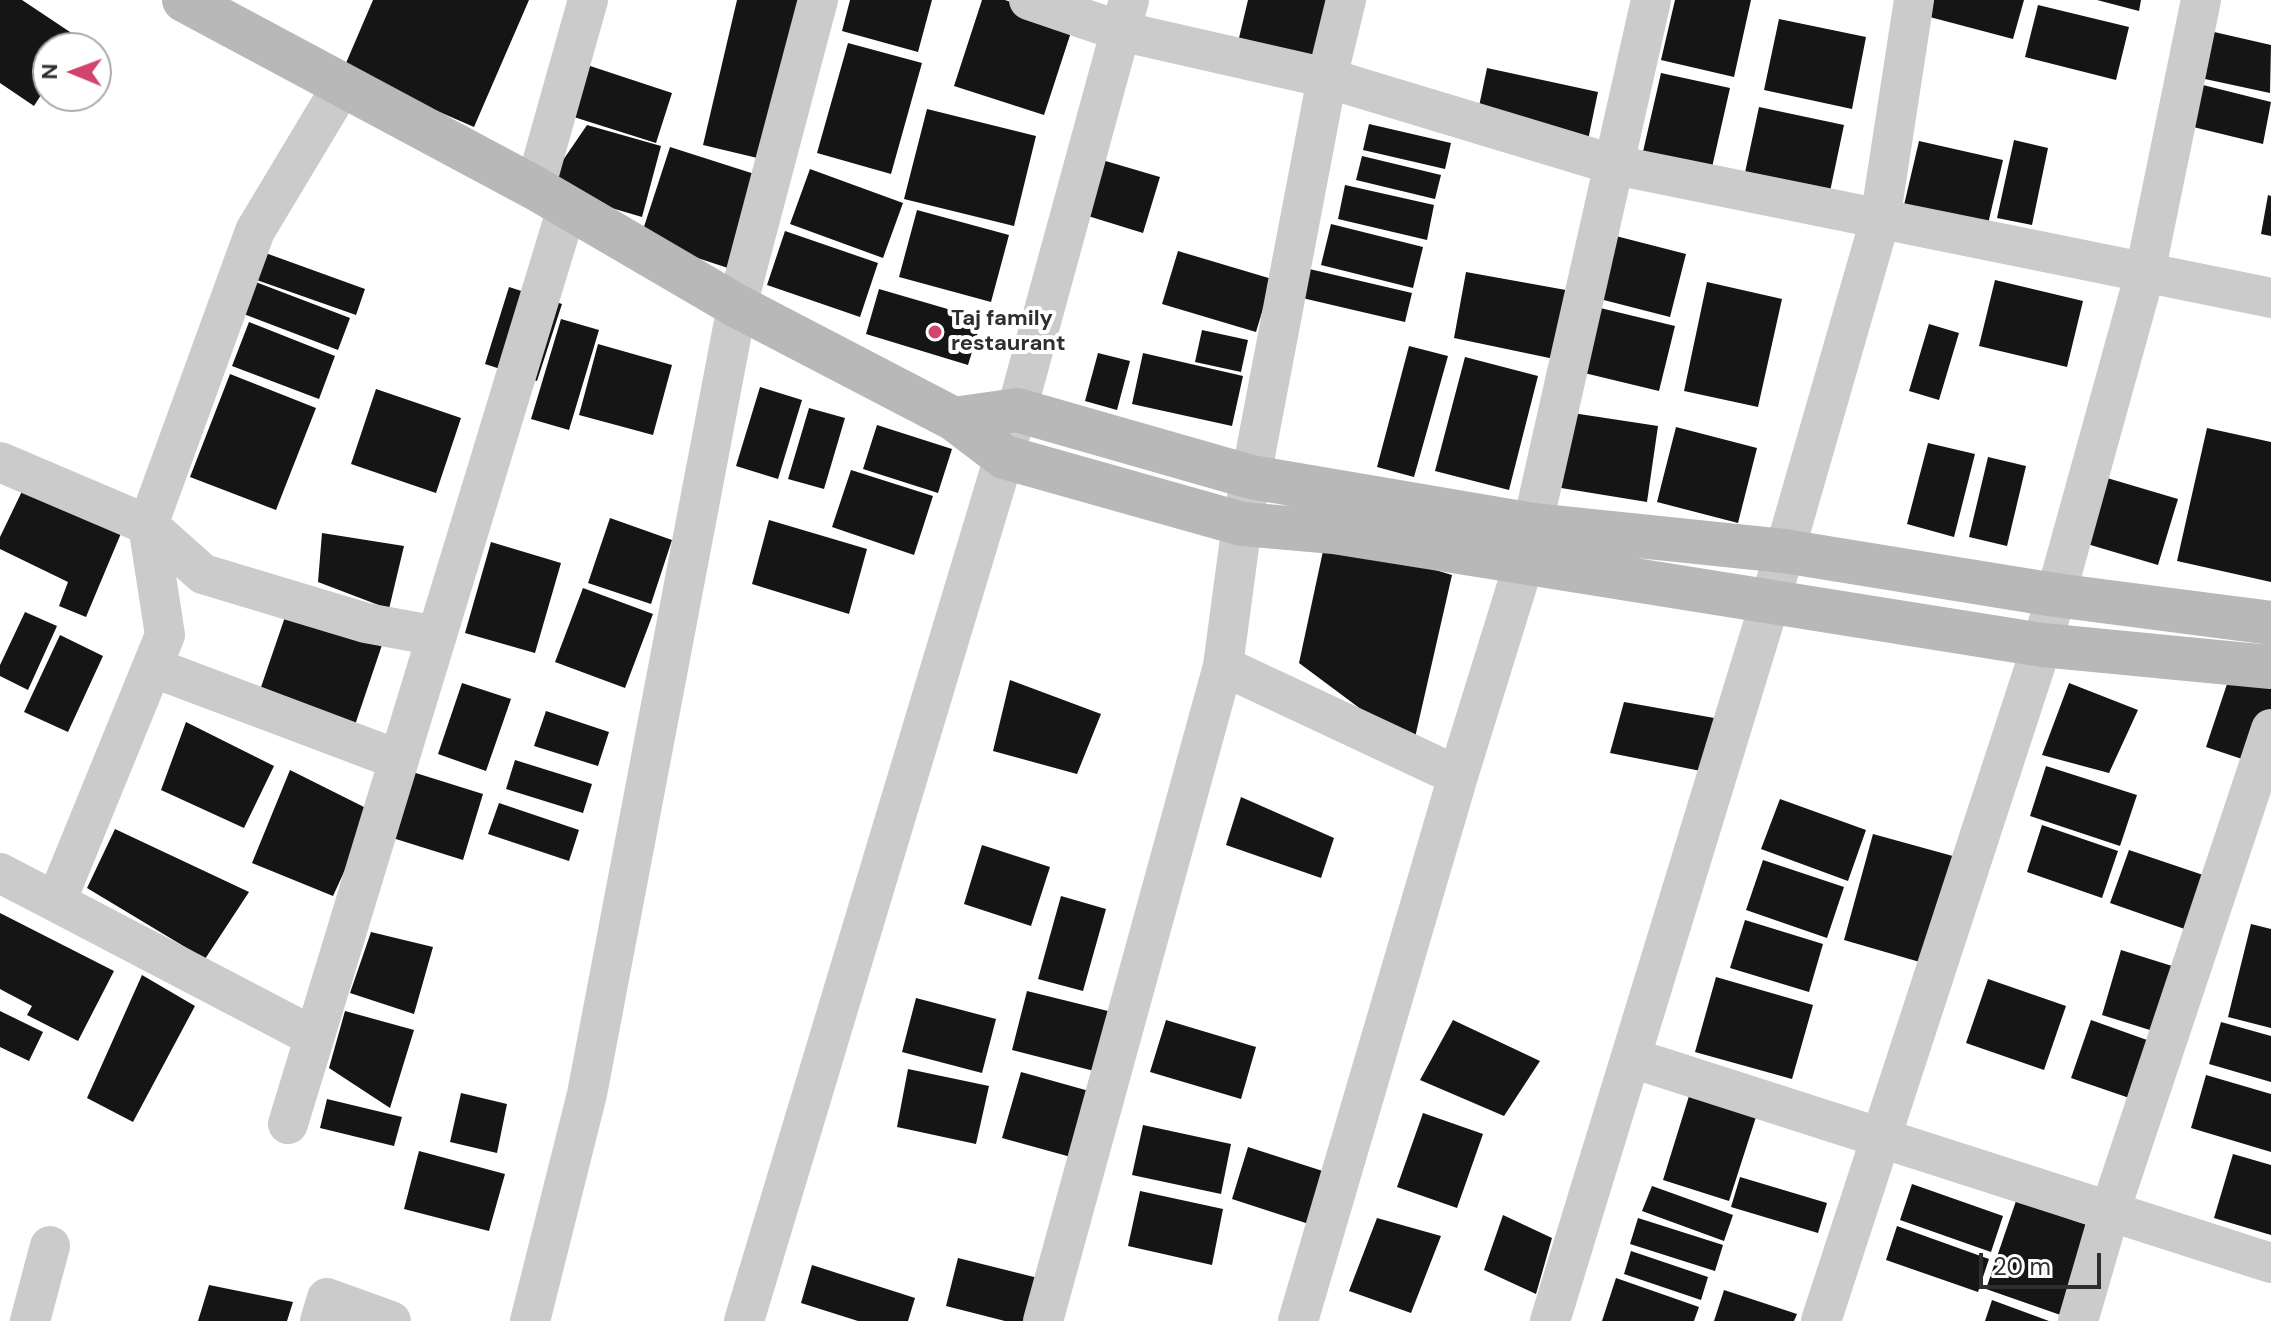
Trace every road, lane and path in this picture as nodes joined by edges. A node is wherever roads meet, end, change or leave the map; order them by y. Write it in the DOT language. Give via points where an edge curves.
graph roads {
  1 [pos="588,0"];
  2 [pos="818,0"];
  3 [pos="1029,0"];
  4 [pos="1346,0"];
  5 [pos="1651,0"];
  6 [pos="1914,0"];
  7 [pos="2201,0"];
  8 [pos="211,6"];
  9 [pos="1124,16"];
  10 [pos="1327,78"];
  11 [pos="342,86"];
  12 [pos="1615,165"];
  13 [pos="551,198"];
  14 [pos="1880,220"];
  15 [pos="2145,273"];
  16 [pos="2271,298"];
  17 [pos="737,306"];
  18 [pos="1017,410"];
  19 [pos="954,419"];
  20 [pos="1004,457"];
  21 [pos="0,462"];
  22 [pos="1251,477"];
  23 [pos="1242,524"];
  24 [pos="148,525"];
  25 [pos="1529,544"];
  26 [pos="1784,551"];
  27 [pos="2055,595"];
  28 [pos="1770,602"];
  29 [pos="2271,623"];
  30 [pos="437,636"];
  31 [pos="2042,645"];
  32 [pos="1223,666"];
  33 [pos="152,667"];
  34 [pos="2271,667"];
  35 [pos="2271,729"];
  36 [pos="399,760"];
  37 [pos="1458,776"];
  38 [pos="0,873"];
  39 [pos="56,902"];
  40 [pos="314,1037"];
  41 [pos="1632,1058"];
  42 [pos="288,1124"];
  43 [pos="1879,1137"];
  44 [pos="2110,1211"];
  45 [pos="50,1246"];
  46 [pos="2271,1263"];
  47 [pos="30,1321"];
  48 [pos="320,1321"];
  49 [pos="391,1321"];
  50 [pos="530,1321"];
  51 [pos="744,1321"];
  52 [pos="1043,1321"];
  53 [pos="1298,1321"];
  54 [pos="1550,1321"];
  55 [pos="1821,1321"];
  56 [pos="2078,1321"];
  1 -- 13 [label="street"];
  2 -- 17 [label="street"];
  3 -- 9 [label="street"];
  4 -- 10 [label="street"];
  5 -- 12 [label="street"];
  6 -- 14 [label="street"];
  7 -- 15 [label="street"];
  8 -- 11 [label="main road"];
  9 -- 10 [label="street"];
  9 -- 18 [label="street"];
  10 -- 12 [label="street"];
  10 -- 22 [label="street"];
  11 -- 13 [label="main road"];
  11 -- 24 [label="street" via="255,231"];
  12 -- 14 [label="street"];
  12 -- 25 [label="street"];
  13 -- 17 [label="main road"];
  13 -- 30 [label="street"];
  14 -- 15 [label="street"];
  14 -- 26 [label="street"];
  15 -- 16 [label="street"];
  15 -- 27 [label="street"];
  17 -- 19 [label="main road"];
  17 -- 50 [label="street" via="587,1094"];
  18 -- 19 [label="main road"];
  18 -- 20 [label="street"];
  18 -- 22 [label="main road"];
  19 -- 20 [label="main road"];
  20 -- 23 [label="main road"];
  20 -- 51 [label="street"];
  21 -- 24 [label="street"];
  22 -- 23 [label="street"];
  22 -- 25 [label="main road"];
  23 -- 25 [label="main road"];
  23 -- 32 [label="street"];
  24 -- 30 [label="street" via="203,574 366,623"];
  24 -- 33 [label="street" via="165,635"];
  25 -- 26 [label="main road"];
  25 -- 28 [label="main road"];
  25 -- 37 [label="street"];
  26 -- 27 [label="main road"];
  26 -- 28 [label="street"];
  27 -- 29 [label="main road"];
  27 -- 31 [label="street"];
  28 -- 31 [label="main road"];
  28 -- 41 [label="street"];
  30 -- 36 [label="street"];
  31 -- 34 [label="main road"];
  31 -- 43 [label="street"];
  32 -- 37 [label="street"];
  32 -- 52 [label="street"];
  33 -- 36 [label="street"];
  33 -- 39 [label="street"];
  35 -- 44 [label="street"];
  36 -- 40 [label="street"];
  37 -- 53 [label="street"];
  38 -- 39 [label="street"];
  39 -- 40 [label="street"];
  40 -- 42 [label="street"];
  41 -- 43 [label="street"];
  41 -- 54 [label="street"];
  43 -- 44 [label="street"];
  43 -- 55 [label="street"];
  44 -- 46 [label="street"];
  44 -- 56 [label="street"];
  45 -- 47 [label="street"];
  48 -- 49 [label="street" via="327,1298"];
}
